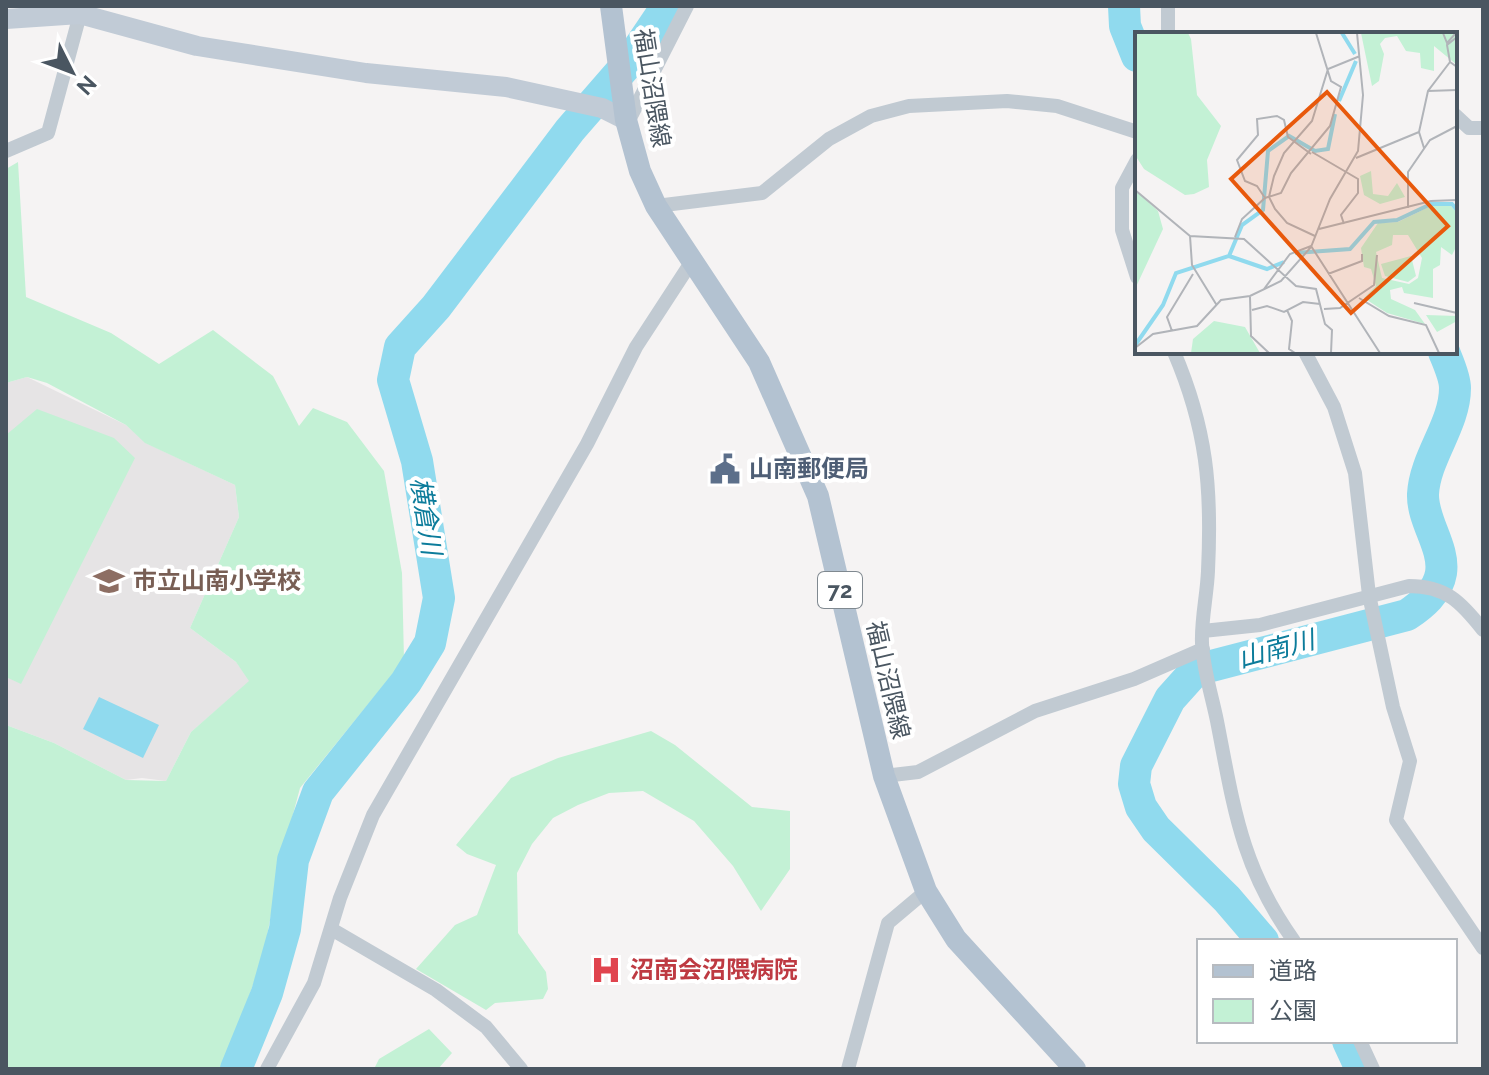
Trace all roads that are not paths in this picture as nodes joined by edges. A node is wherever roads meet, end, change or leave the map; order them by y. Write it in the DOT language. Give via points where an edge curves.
graph roads {
  1 [pos="611,6"];
  2 [pos="687,6"];
  3 [pos="1168,6"];
  4 [pos="81,10"];
  5 [pos="6,19"];
  6 [pos="1168,32"];
  7 [pos="1457,117"];
  8 [pos="626,120"];
  9 [pos="1483,128"];
  10 [pos="1135,131"];
  11 [pos="6,151"];
  12 [pos="1135,164"];
  13 [pos="656,206"];
  14 [pos="692,261"];
  15 [pos="1135,271"];
  16 [pos="1175,354"];
  17 [pos="1306,354"];
  18 [pos="1369,595"];
  19 [pos="1483,630"];
  20 [pos="1203,631"];
  21 [pos="1203,649"];
  22 [pos="884,776"];
  23 [pos="926,891"];
  24 [pos="333,930"];
  25 [pos="1293,939"];
  26 [pos="1483,948"];
  27 [pos="1361,1043"];
  28 [pos="267,1069"];
  29 [pos="521,1069"];
  30 [pos="848,1069"];
  31 [pos="1075,1069"];
  32 [pos="1373,1069"];
  1 -- 8 [label="main road, 福山沼隈線 / 72"];
  2 -- 8 [label="street"];
  3 -- 6 [label="street"];
  4 -- 5 [label="street"];
  4 -- 8 [label="street" via="197,46 366,73 506,87 602,108"];
  4 -- 11 [label="street" via="48,133"];
  7 -- 9 [label="street" via="1469,128"];
  8 -- 13 [label="main road, 福山沼隈線 / 72"];
  10 -- 13 [label="street" via="1057,106 1007,101 909,106 871,116 829,139 762,193"];
  12 -- 15 [label="street" via="1122,188 1122,230"];
  13 -- 14 [label="main road, 福山沼隈線 / 72"];
  14 -- 22 [label="main road, 福山沼隈線 / 72" via="759,362 818,496"];
  14 -- 24 [label="street" via="636,347 587,444 373,815"];
  16 -- 20 [label="street" via="1195,401 1209,471"];
  17 -- 18 [label="street" via="1334,407 1355,473"];
  18 -- 19 [label="street" via="1428,586 1451,594"];
  18 -- 20 [label="street" via="1260,625"];
  18 -- 26 [label="street" via="1410,761 1396,820"];
  20 -- 21 [label="street"];
  21 -- 22 [label="street" via="1134,679 1035,711 918,772"];
  21 -- 25 [label="street" via="1252,872"];
  22 -- 23 [label="main road, 福山沼隈線 / 72"];
  23 -- 30 [label="street" via="888,923"];
  23 -- 31 [label="main road, 福山沼隈線 / 72" via="956,939"];
  24 -- 28 [label="street" via="314,983"];
  24 -- 29 [label="street" via="436,990 486,1027"];
  27 -- 32 [label="street"];
}
